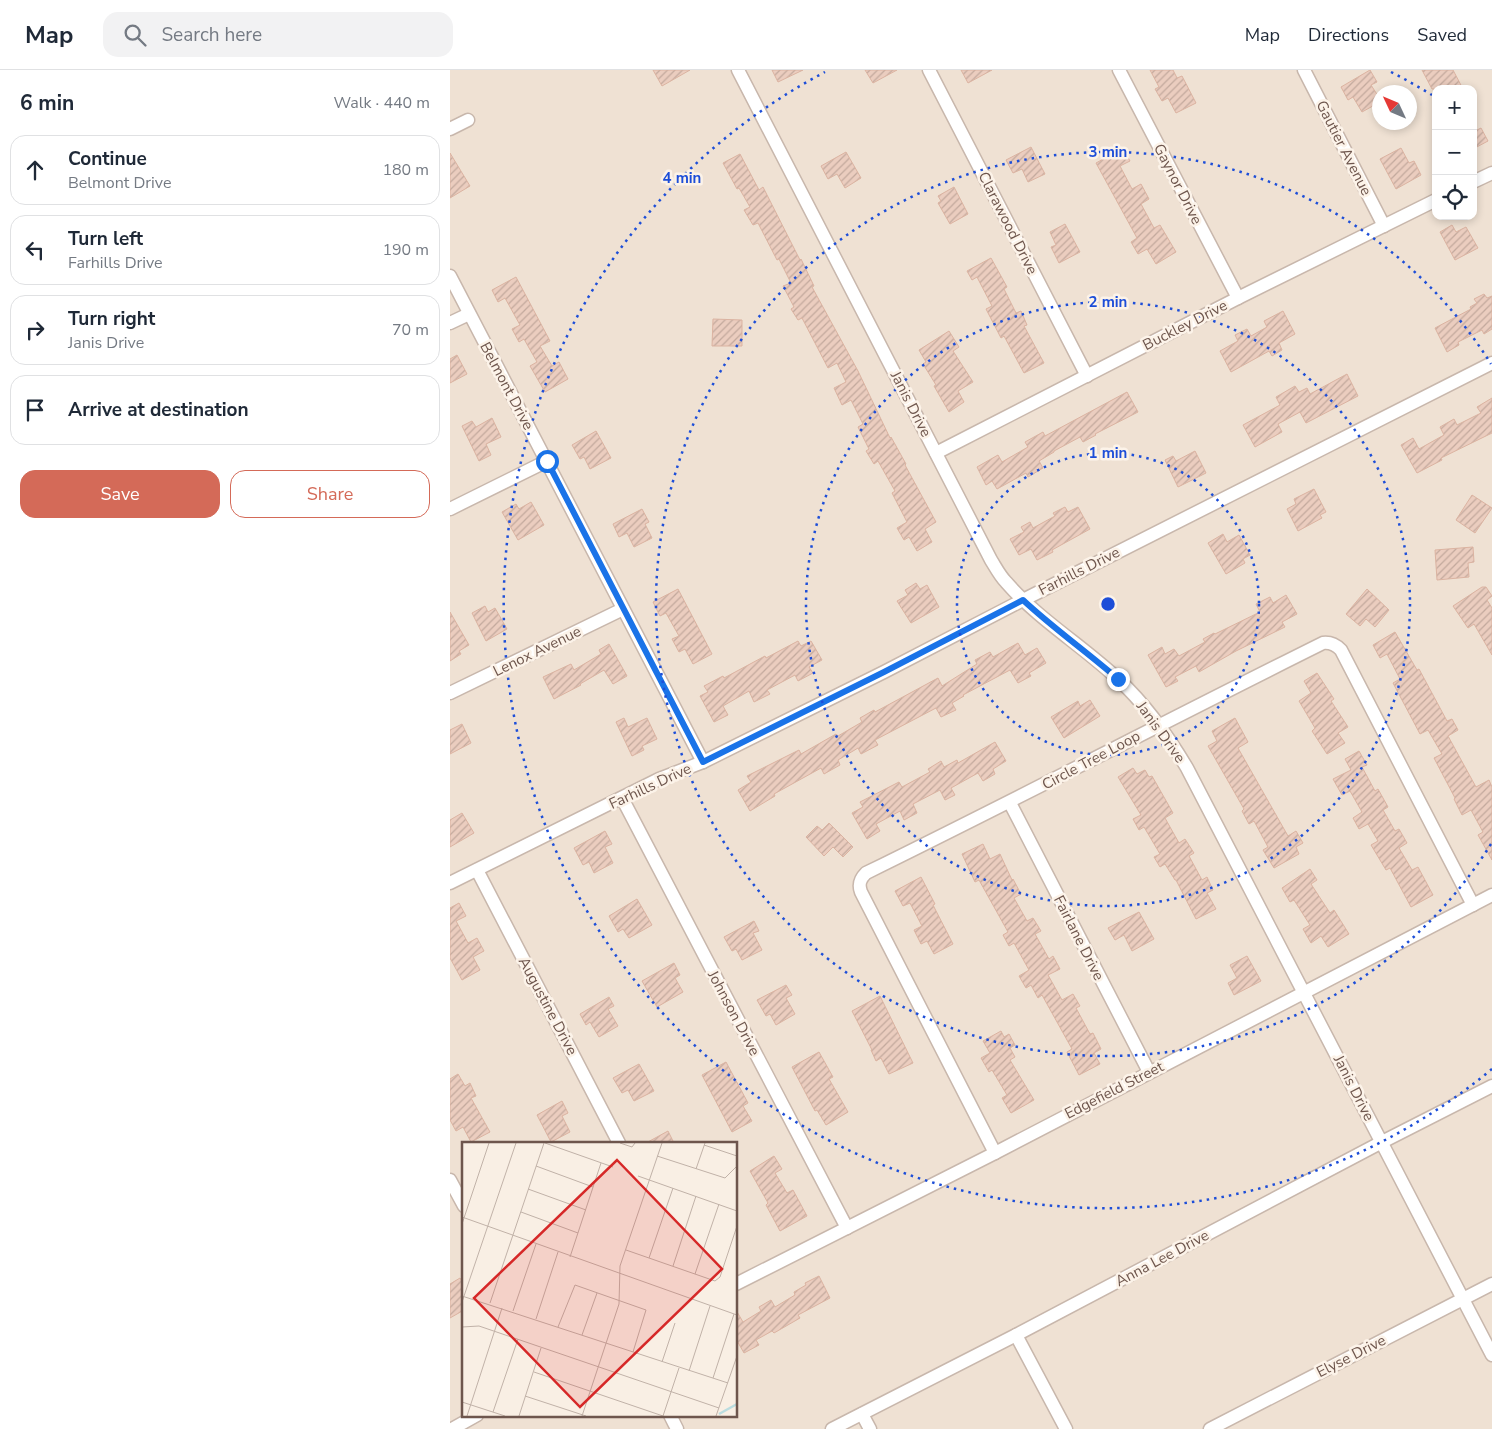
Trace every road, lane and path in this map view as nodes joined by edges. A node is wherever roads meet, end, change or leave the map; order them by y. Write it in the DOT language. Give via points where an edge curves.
graph roads {
  1 [pos="738,70"];
  2 [pos="929,70"];
  3 [pos="1119,70"];
  4 [pos="1304,70"];
  5 [pos="468,120"];
  6 [pos="450,129"];
  7 [pos="1492,173"];
  8 [pos="1477,180"];
  9 [pos="1432,202"];
  10 [pos="1384,226"];
  11 [pos="450,276"];
  12 [pos="1238,298"];
  13 [pos="470,314"];
  14 [pos="450,323"];
  15 [pos="1492,364"];
  16 [pos="1087,376"];
  17 [pos="936,453"];
  18 [pos="547,461"];
  19 [pos="450,508"];
  20 [pos="1023,600"];
  21 [pos="623,609"];
  22 [pos="450,693"];
  23 [pos="1159,725"];
  24 [pos="703,762"];
  25 [pos="622,798"];
  26 [pos="1010,803"];
  27 [pos="477,870"];
  28 [pos="450,883"];
  29 [pos="1492,895"];
  30 [pos="1473,905"];
  31 [pos="1304,992"];
  32 [pos="1149,1072"];
  33 [pos="1492,1086"];
  34 [pos="618,1142"];
  35 [pos="1382,1142"];
  36 [pos="995,1153"];
  37 [pos="450,1180"];
  38 [pos="462,1202"];
  39 [pos="847,1228"];
  40 [pos="738,1283"];
  41 [pos="1492,1284"];
  42 [pos="1463,1299"];
  43 [pos="1016,1335"];
  44 [pos="1492,1355"];
  45 [pos="862,1414"];
  46 [pos="475,1416"];
  47 [pos="670,1416"];
  48 [pos="452,1429"];
  49 [pos="676,1429"];
  50 [pos="832,1429"];
  51 [pos="870,1429"];
  52 [pos="1066,1429"];
  53 [pos="1210,1429"];
  1 -- 17 [label="street, Janis Drive"];
  2 -- 16 [label="street, Clarawood Drive"];
  3 -- 12 [label="street, Gaynor Drive"];
  4 -- 10 [label="street, Gautier Avenue"];
  5 -- 6 [label="street"];
  7 -- 8 [label="street"];
  9 -- 10 [label="street, Buckley Drive"];
  10 -- 12 [label="street, Buckley Drive"];
  11 -- 13 [label="street, Belmont Drive"];
  12 -- 16 [label="street, Buckley Drive"];
  13 -- 14 [label="street"];
  13 -- 18 [label="street, Belmont Drive"];
  15 -- 20 [label="street, Farhills Drive"];
  16 -- 17 [label="street, Buckley Drive"];
  17 -- 20 [label="street, Janis Drive" via="991,560"];
  18 -- 19 [label="street"];
  18 -- 21 [label="street, Belmont Drive"];
  20 -- 23 [label="street, Janis Drive" via="1118,679"];
  20 -- 24 [label="street, Farhills Drive"];
  21 -- 22 [label="street, Lenox Avenue"];
  21 -- 24 [label="street, Belmont Drive"];
  23 -- 26 [label="street, Circle Tree Loop"];
  23 -- 30 [label="street, Circle Tree Loop" via="1323,643 1335,644"];
  23 -- 31 [label="street, Janis Drive" via="1187,768"];
  24 -- 25 [label="street, Farhills Drive"];
  25 -- 27 [label="street, Farhills Drive"];
  25 -- 39 [label="street, Johnson Drive"];
  26 -- 32 [label="street, Fairlane Drive"];
  26 -- 36 [label="street, Circle Tree Loop" via="866,873 858,886"];
  27 -- 28 [label="street, Farhills Drive"];
  27 -- 34 [label="street, Augustine Drive"];
  29 -- 30 [label="street, Edgefield Street"];
  30 -- 31 [label="street, Edgefield Street"];
  31 -- 32 [label="street, Edgefield Street"];
  31 -- 35 [label="street, Janis Drive"];
  32 -- 36 [label="street, Edgefield Street"];
  33 -- 35 [label="street, Anna Lee Drive"];
  35 -- 42 [label="street, Janis Drive"];
  35 -- 43 [label="street, Anna Lee Drive"];
  36 -- 39 [label="street, Edgefield Street"];
  37 -- 38 [label="street"];
  39 -- 40 [label="street, Edgefield Street"];
  41 -- 42 [label="street, Elyse Drive"];
  42 -- 44 [label="street, Janis Drive"];
  42 -- 53 [label="street, Elyse Drive"];
  43 -- 45 [label="street, Anna Lee Drive"];
  43 -- 52 [label="street"];
  45 -- 50 [label="street, Anna Lee Drive"];
  45 -- 51 [label="street"];
  46 -- 48 [label="street"];
  47 -- 49 [label="street"];
}
